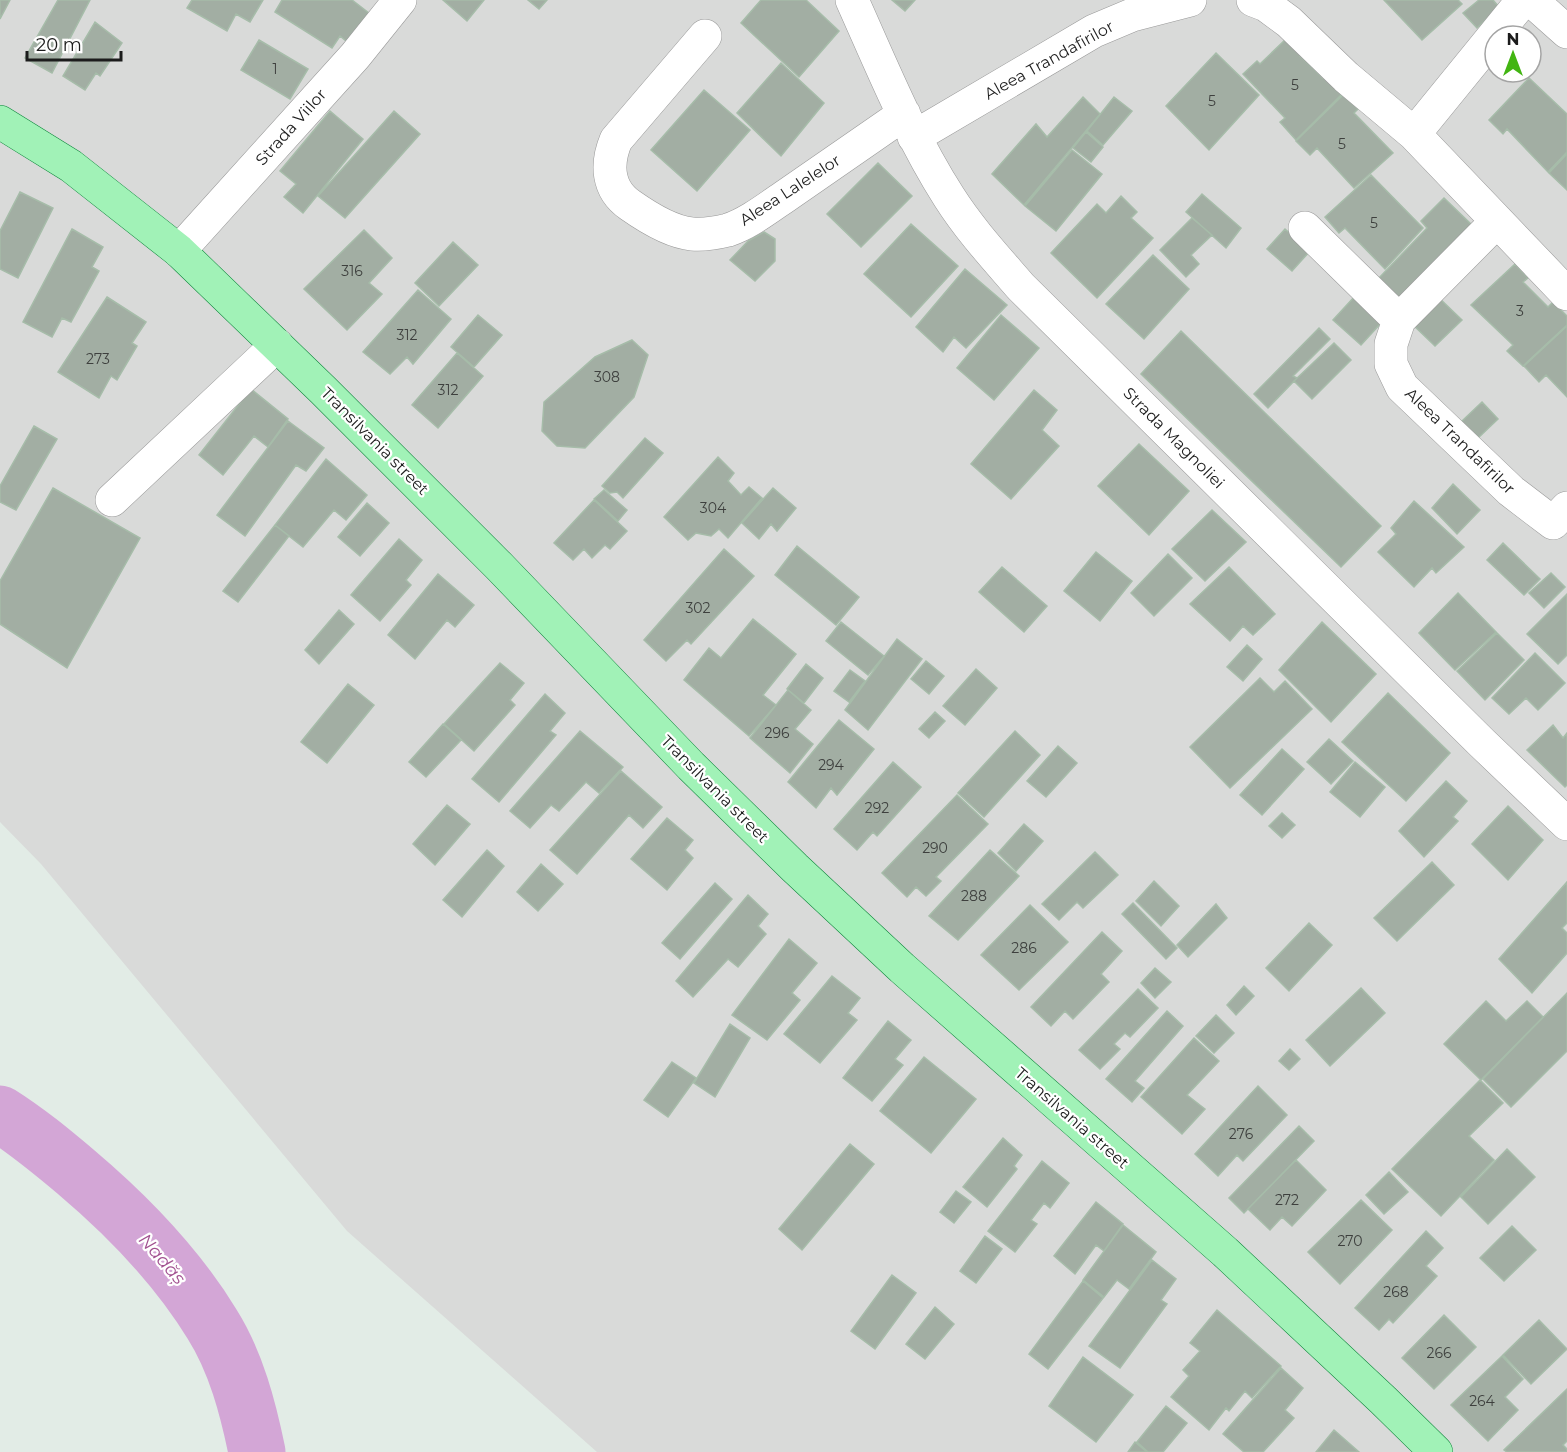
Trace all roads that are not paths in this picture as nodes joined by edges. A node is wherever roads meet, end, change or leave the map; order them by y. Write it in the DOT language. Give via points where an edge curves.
graph roads {
  1 [pos="400,0"];
  2 [pos="852,0"];
  3 [pos="1190,0"];
  4 [pos="1253,0"];
  5 [pos="1523,0"];
  6 [pos="1531,0"];
  7 [pos="1567,32"];
  8 [pos="705,36"];
  9 [pos="0,122"];
  10 [pos="909,125"];
  11 [pos="1414,134"];
  12 [pos="1496,222"];
  13 [pos="1305,228"];
  14 [pos="179,251"];
  15 [pos="1567,294"];
  16 [pos="1398,320"];
  17 [pos="277,345"];
  18 [pos="112,500"];
  19 [pos="1567,508"];
  20 [pos="1567,824"];
  21 [pos="1436,1452"];
  1 -- 14 [label="street, Strada Viilor" via="355,56"];
  2 -- 10 [label="street, Strada Magnoliei"];
  3 -- 10 [label="street, Aleea Trandafirilor" via="1132,15 1094,31"];
  4 -- 11 [label="street" via="1289,22"];
  5 -- 11 [label="street"];
  6 -- 7 [label="street"];
  8 -- 10 [label="street, Aleea Lalelelor" via="616,140 609,165 621,198 675,231 707,234 729,229"];
  9 -- 14 [label="main road, Transilvania street" via="71,166"];
  10 -- 20 [label="street, Strada Magnoliei" via="950,198 985,246 1022,286"];
  11 -- 12 [label="street"];
  12 -- 15 [label="street"];
  12 -- 16 [label="street"];
  13 -- 16 [label="street"];
  14 -- 17 [label="main road, Transilvania street"];
  16 -- 19 [label="street, Aleea Trandafirilor" via="1391,344 1391,364 1402,387 1511,490 1553,523"];
  17 -- 18 [label="street"];
  17 -- 21 [label="main road, Transilvania street" via="795,868 902,968 1225,1252"];
}
